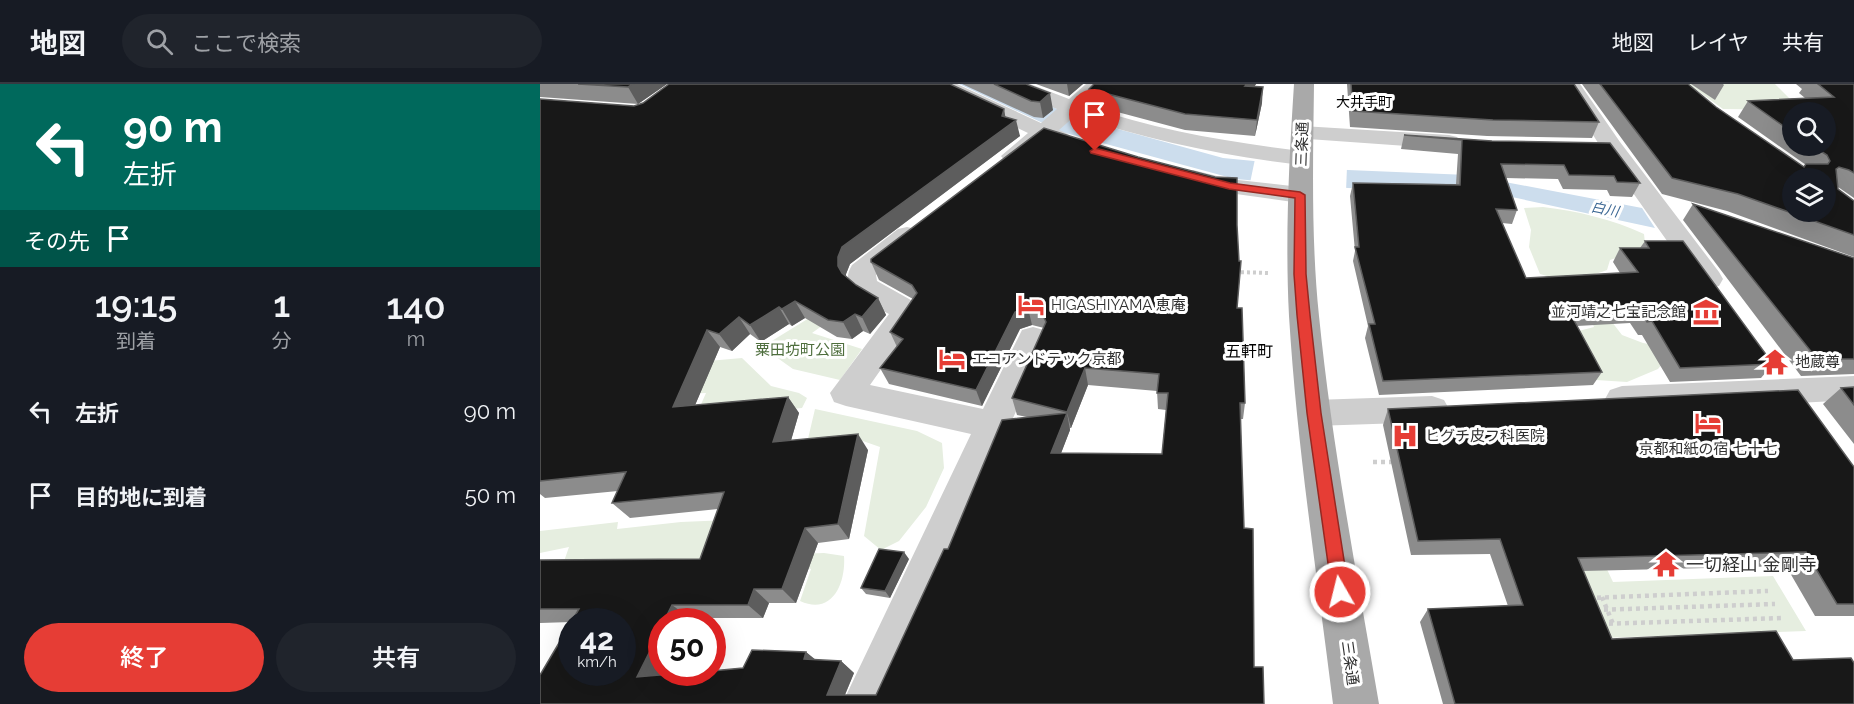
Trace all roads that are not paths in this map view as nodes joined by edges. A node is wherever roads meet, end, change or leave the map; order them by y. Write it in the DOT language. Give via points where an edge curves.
graph roads {
  1 [pos="941,84"];
  2 [pos="1012,84"];
  3 [pos="1099,84"];
  4 [pos="1304,84"];
  5 [pos="1570,84"];
  6 [pos="1058,121"];
  7 [pos="1302,133"];
  8 [pos="1475,144"];
  9 [pos="1084,147"];
  10 [pos="990,173"];
  11 [pos="1177,173"];
  12 [pos="1301,176"];
  13 [pos="927,220"];
  14 [pos="1723,298"];
  15 [pos="1033,338"];
  16 [pos="1771,363"];
  17 [pos="1854,388"];
  18 [pos="1792,391"];
  19 [pos="1597,400"];
  20 [pos="1467,408"];
  21 [pos="1314,413"];
  22 [pos="1812,419"];
  23 [pos="993,425"];
  24 [pos="865,704"];
  25 [pos="1356,704"];
  1 -- 6 [label="street"];
  2 -- 6 [label="street"];
  3 -- 6 [label="street"];
  4 -- 7 [label="main road, 三条通"];
  5 -- 14 [label="street" via="1601,147 1668,213"];
  6 -- 9 [label="street"];
  6 -- 10 [label="street"];
  6 -- 12 [label="street" via="1222,148"];
  7 -- 8 [label="street"];
  7 -- 12 [label="main road, 三条通"];
  11 -- 12 [label="street" via="1229,186"];
  12 -- 21 [label="main road, 三条通" via="1300,274"];
  13 -- 23 [label="street" via="862,272 863,286 907,311 846,393"];
  15 -- 23 [label="street"];
  16 -- 18 [label="street"];
  17 -- 18 [label="street"];
  18 -- 19 [label="street"];
  18 -- 22 [label="street"];
  20 -- 21 [label="street"];
  21 -- 25 [label="main road, 三条通"];
  23 -- 24 [label="street"];
}
